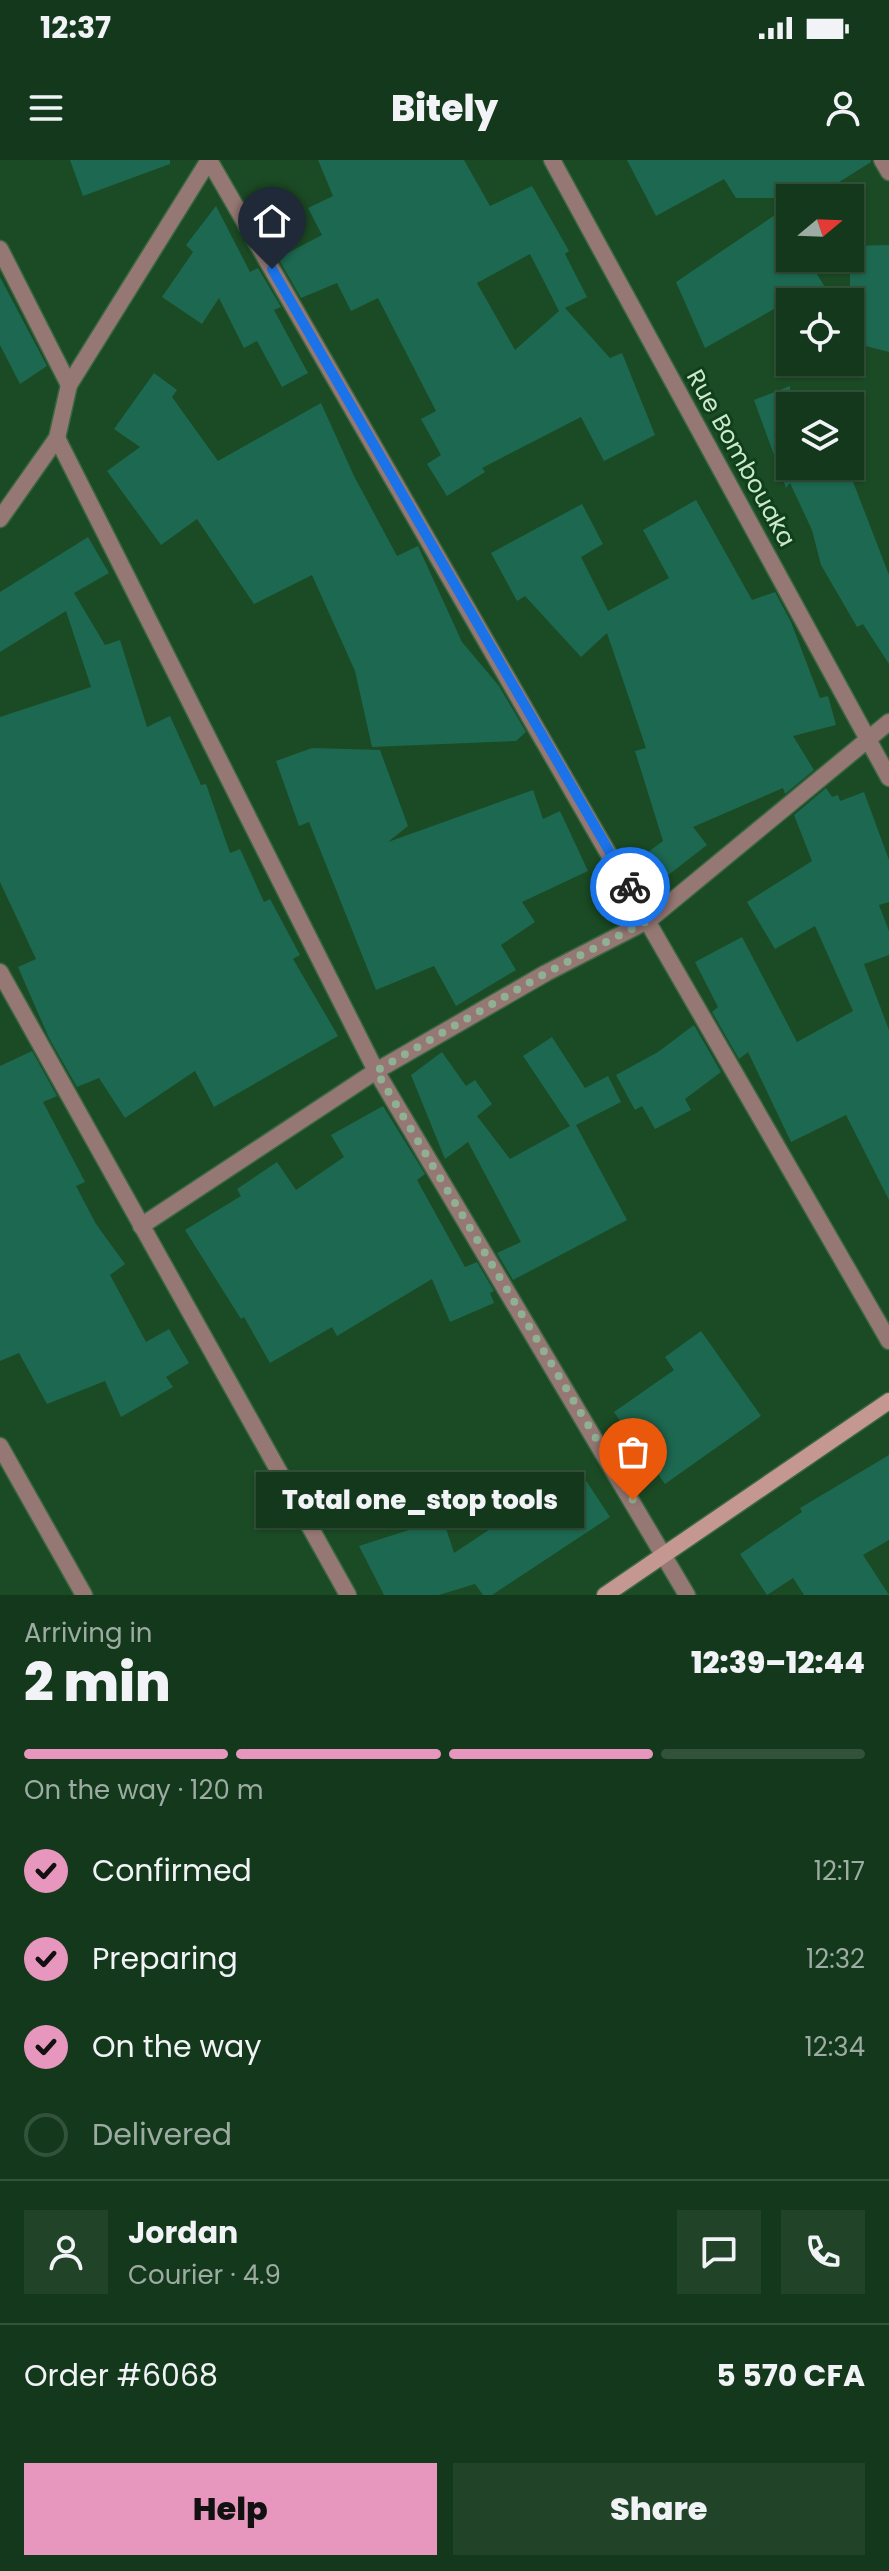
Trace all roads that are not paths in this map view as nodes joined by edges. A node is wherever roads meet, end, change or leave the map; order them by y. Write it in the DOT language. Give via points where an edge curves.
graph roads {
  1 [pos="209,160"];
  2 [pos="552,160"];
  3 [pos="882,160"];
  4 [pos="889,172"];
  5 [pos="0,249"];
  6 [pos="69,385"];
  7 [pos="57,438"];
  8 [pos="0,519"];
  9 [pos="889,722"];
  10 [pos="867,738"];
  11 [pos="889,778"];
  12 [pos="649,920"];
  13 [pos="0,972"];
  14 [pos="376,1071"];
  15 [pos="141,1226"];
  16 [pos="889,1341"];
  17 [pos="889,1401"];
  18 [pos="0,1446"];
  19 [pos="665,1553"];
  20 [pos="84,1595"];
  21 [pos="348,1595"];
  22 [pos="605,1595"];
  23 [pos="687,1595"];
  1 -- 6 [label="street"];
  1 -- 12 [label="street"];
  2 -- 10 [label="street, Rue Bombouaka"];
  3 -- 4 [label="street"];
  5 -- 6 [label="street"];
  6 -- 7 [label="street"];
  7 -- 8 [label="street"];
  7 -- 14 [label="street"];
  9 -- 10 [label="street"];
  10 -- 11 [label="street, Rue Bombouaka"];
  10 -- 12 [label="street"];
  12 -- 14 [label="street"];
  12 -- 16 [label="street"];
  13 -- 15 [label="street"];
  14 -- 15 [label="street"];
  14 -- 19 [label="street"];
  15 -- 21 [label="street"];
  17 -- 19 [label="main road"];
  18 -- 20 [label="street"];
  19 -- 22 [label="main road"];
  19 -- 23 [label="street"];
}
